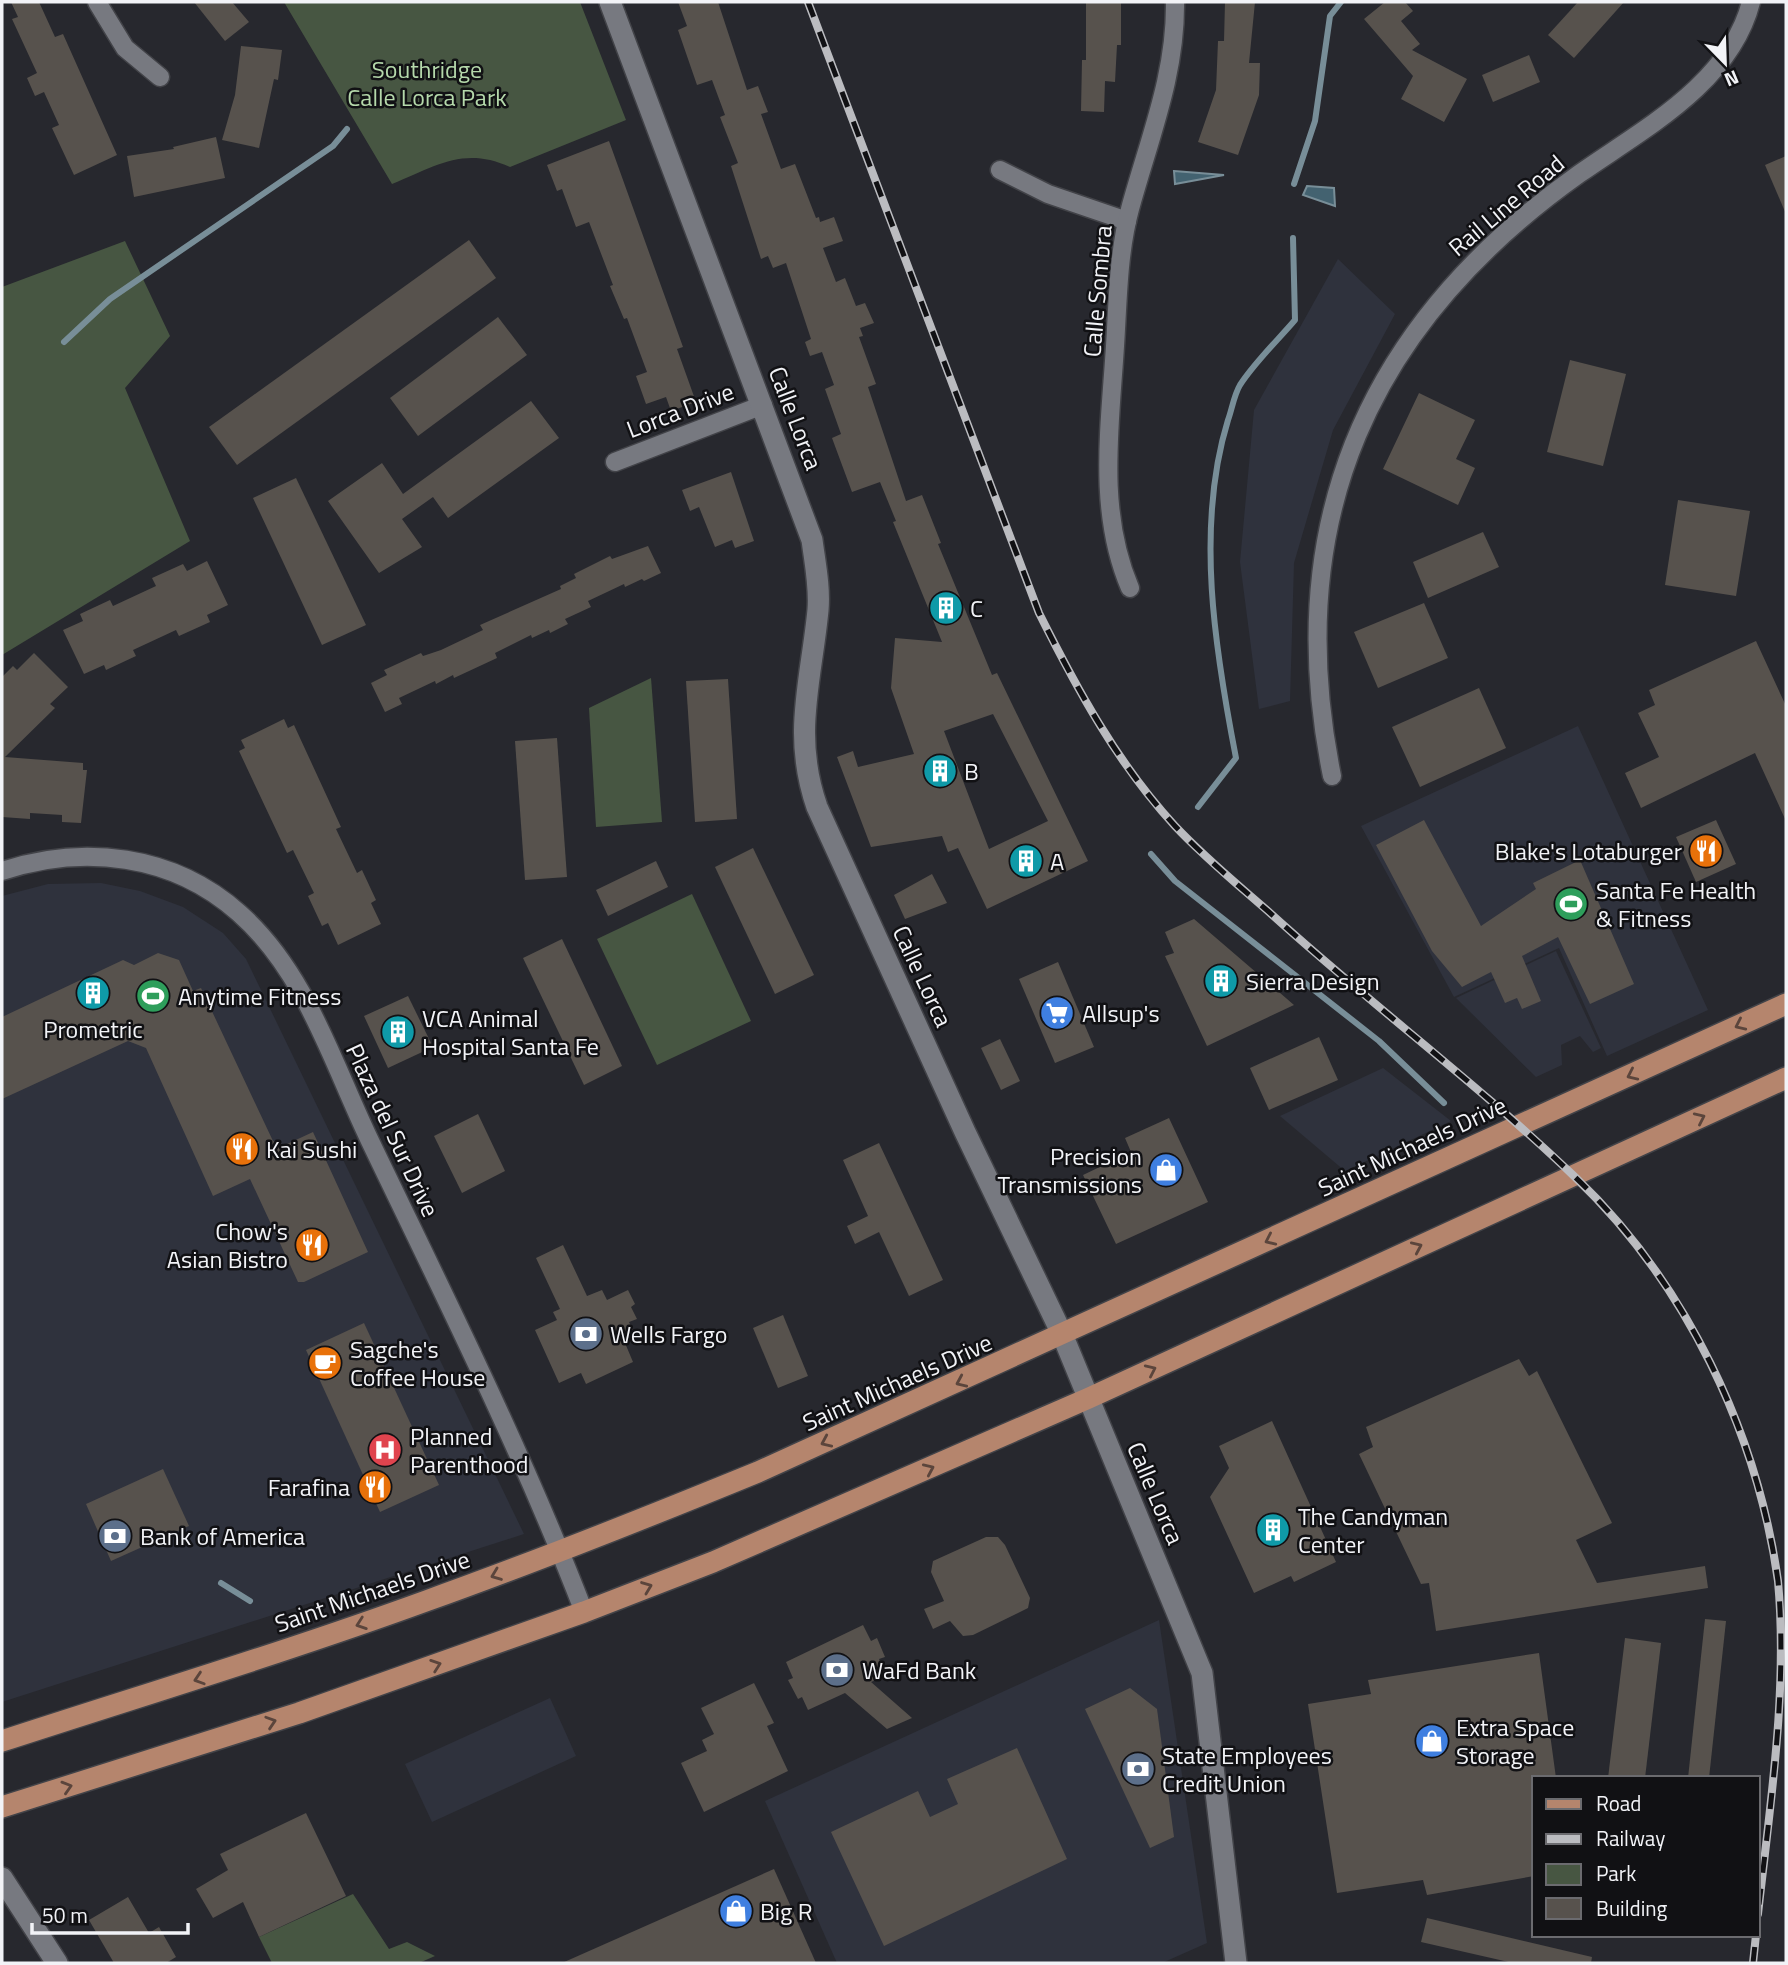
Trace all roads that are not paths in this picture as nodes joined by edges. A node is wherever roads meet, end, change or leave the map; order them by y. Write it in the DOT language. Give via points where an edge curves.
graph roads {
  1 [pos="97,2"];
  2 [pos="610,2"];
  3 [pos="1175,2"];
  4 [pos="1751,2"];
  5 [pos="160,77"];
  6 [pos="1000,170"];
  7 [pos="1127,221"];
  8 [pos="763,405"];
  9 [pos="615,462"];
  10 [pos="1130,588"];
  11 [pos="1332,776"];
  12 [pos="2,871"];
  13 [pos="1786,1004"];
  14 [pos="1786,1078"];
  15 [pos="1062,1334"];
  16 [pos="1089,1398"];
  17 [pos="560,1551"];
  18 [pos="584,1612"];
  19 [pos="2,1741"];
  20 [pos="2,1807"];
  21 [pos="2,1878"];
  22 [pos="57,1963"];
  23 [pos="1236,1963"];
  1 -- 5 [label="street" via="125,48"];
  2 -- 8 [label="street, Calle Lorca"];
  3 -- 7 [label="street, Calle Sombra" via="1173,57"];
  4 -- 11 [label="street, Rail Line Road" via="1732,47 1716,66 1651,125 1546,198 1490,244 1420,323 1388,374 1346,463 1324,555 1316,663"];
  6 -- 7 [label="street" via="1048,194"];
  7 -- 10 [label="street, Calle Sombra" via="1108,477 1111,527"];
  8 -- 9 [label="street, Lorca Drive"];
  8 -- 15 [label="street, Calle Lorca" via="802,507 817,581 818,609 803,730 806,775 965,1132"];
  12 -- 17 [label="street, Plaza del Sur Drive" via="38,859 91,855 147,863 202,887 275,950 314,1019"];
  13 -- 15 [label="main road, Saint Michaels Drive, one-way"];
  16 -- 14 [label="main road, one-way"];
  15 -- 16 [label="street, Calle Lorca"];
  15 -- 17 [label="main road, Saint Michaels Drive, one-way" via="758,1472"];
  18 -- 16 [label="main road, one-way" via="713,1562"];
  16 -- 23 [label="street, Calle Lorca" via="1202,1673"];
  17 -- 18 [label="street, Plaza del Sur Drive"];
  17 -- 19 [label="main road, Saint Michaels Drive, one-way" via="300,1645"];
  20 -- 18 [label="main road, one-way" via="299,1713"];
  21 -- 22 [label="street"];
}
